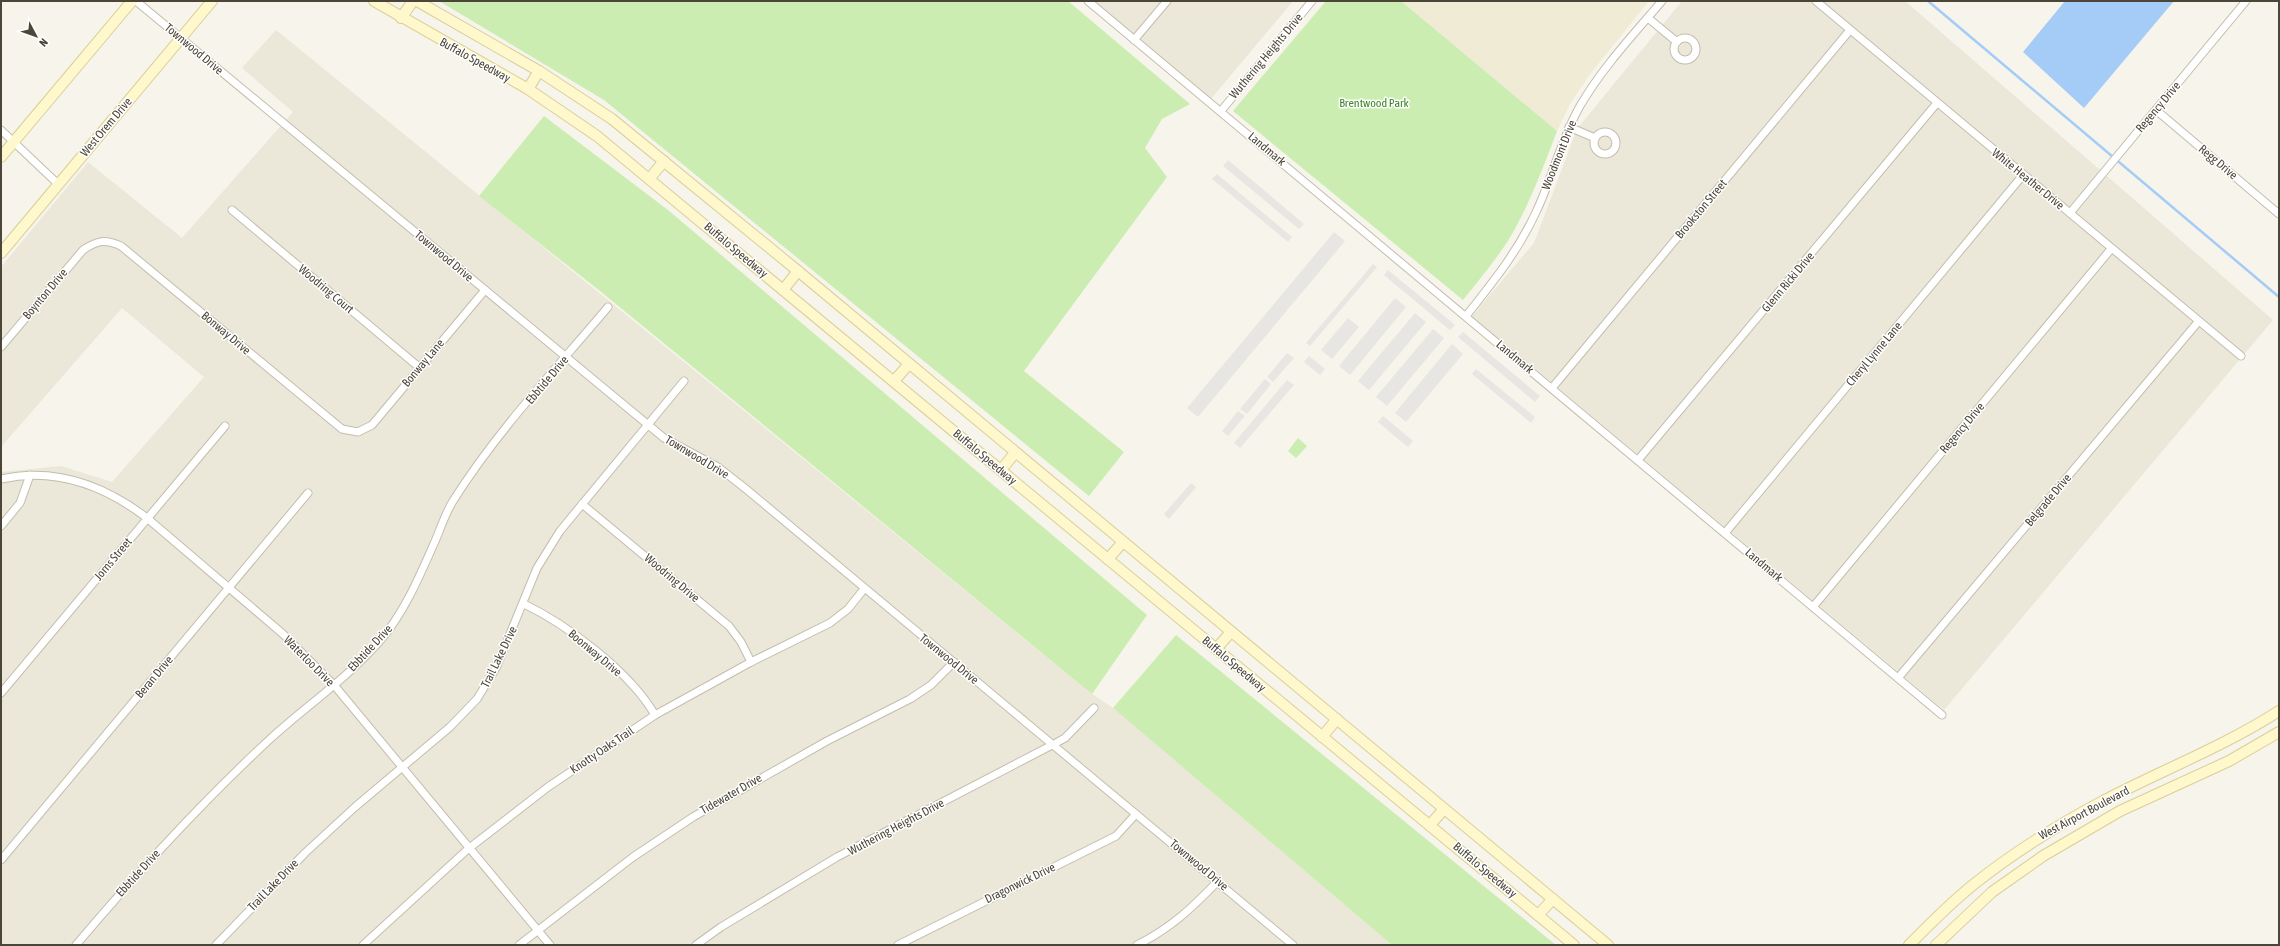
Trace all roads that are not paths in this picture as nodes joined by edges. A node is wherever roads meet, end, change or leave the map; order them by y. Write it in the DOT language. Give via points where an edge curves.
graph roads {
  1 [pos="132,1"];
  2 [pos="136,1"];
  3 [pos="212,1"];
  4 [pos="374,1"];
  5 [pos="413,1"];
  6 [pos="417,1"];
  7 [pos="1088,1"];
  8 [pos="1167,1"];
  9 [pos="1312,1"];
  10 [pos="1662,1"];
  11 [pos="1816,1"];
  12 [pos="2246,1"];
  13 [pos="401,18"];
  14 [pos="1648,18"];
  15 [pos="1850,30"];
  16 [pos="180,38"];
  17 [pos="1134,40"];
  18 [pos="1677,42"];
  19 [pos="539,71"];
  20 [pos="528,89"];
  21 [pos="1937,103"];
  22 [pos="2156,110"];
  23 [pos="1221,111"];
  24 [pos="1569,127"];
  25 [pos="1,130"];
  26 [pos="1595,138"];
  27 [pos="13,142"];
  28 [pos="1,157"];
  29 [pos="664,161"];
  30 [pos="2023,175"];
  31 [pos="650,178"];
  32 [pos="58,184"];
  33 [pos="232,210"];
  34 [pos="2070,213"];
  35 [pos="2279,214"];
  36 [pos="92,244"];
  37 [pos="2111,249"];
  38 [pos="1,253"];
  39 [pos="798,271"];
  40 [pos="485,290"];
  41 [pos="783,290"];
  42 [pos="608,307"];
  43 [pos="1466,316"];
  44 [pos="2198,322"];
  45 [pos="1,347"];
  46 [pos="567,356"];
  47 [pos="2241,356"];
  48 [pos="909,364"];
  49 [pos="420,368"];
  50 [pos="684,381"];
  51 [pos="894,381"];
  52 [pos="1552,388"];
  53 [pos="648,425"];
  54 [pos="225,426"];
  55 [pos="358,432"];
  56 [pos="1015,453"];
  57 [pos="1638,460"];
  58 [pos="1001,470"];
  59 [pos="30,475"];
  60 [pos="1,479"];
  61 [pos="308,493"];
  62 [pos="582,504"];
  63 [pos="147,518"];
  64 [pos="1,526"];
  65 [pos="1725,533"];
  66 [pos="1122,542"];
  67 [pos="1108,559"];
  68 [pos="229,587"];
  69 [pos="864,589"];
  70 [pos="524,604"];
  71 [pos="1813,607"];
  72 [pos="1231,632"];
  73 [pos="1216,649"];
  74 [pos="750,662"];
  75 [pos="954,662"];
  76 [pos="1898,678"];
  77 [pos="334,685"];
  78 [pos="1,693"];
  79 [pos="1094,708"];
  80 [pos="2278,712"];
  81 [pos="655,715"];
  82 [pos="1942,715"];
  83 [pos="1337,720"];
  84 [pos="2279,732"];
  85 [pos="1322,737"];
  86 [pos="1054,744"];
  87 [pos="402,769"];
  88 [pos="1444,809"];
  89 [pos="1136,814"];
  90 [pos="2066,821"];
  91 [pos="1430,825"];
  92 [pos="2082,833"];
  93 [pos="468,849"];
  94 [pos="1,860"];
  95 [pos="1218,881"];
  96 [pos="1552,899"];
  97 [pos="1538,915"];
  98 [pos="537,930"];
  99 [pos="76,945"];
  100 [pos="216,945"];
  101 [pos="363,945"];
  102 [pos="519,945"];
  103 [pos="550,945"];
  104 [pos="696,945"];
  105 [pos="898,945"];
  106 [pos="1137,945"];
  107 [pos="1293,945"];
  108 [pos="1574,945"];
  109 [pos="1608,945"];
  110 [pos="1909,945"];
  111 [pos="1936,945"];
  1 -- 27 [label="main road"];
  2 -- 16 [label="street, Townwood Drive"];
  3 -- 16 [label="main road, West Orem Drive"];
  4 -- 13 [label="main road, Buffalo Speedway"];
  5 -- 13 [label="main road"];
  6 -- 19 [label="main road, Buffalo Speedway"];
  7 -- 17 [label="street, Landmark"];
  8 -- 17 [label="street"];
  9 -- 23 [label="street, Wuthering Heights Drive"];
  10 -- 14 [label="street, Woodmont Drive"];
  11 -- 15 [label="street, White Heather Drive"];
  12 -- 22 [label="street, Regency Drive"];
  13 -- 20 [label="main road, Buffalo Speedway"];
  14 -- 18 [label="street"];
  14 -- 24 [label="street, Woodmont Drive" via="1606,66"];
  15 -- 21 [label="street, White Heather Drive"];
  15 -- 52 [label="street, Brookston Street"];
  16 -- 32 [label="main road, West Orem Drive"];
  16 -- 40 [label="street, Townwood Drive"];
  17 -- 23 [label="street, Landmark"];
  19 -- 20 [label="main road"];
  19 -- 29 [label="main road, Buffalo Speedway" via="594,106"];
  20 -- 31 [label="main road, Buffalo Speedway" via="597,136"];
  21 -- 30 [label="street, White Heather Drive"];
  21 -- 57 [label="street, Glenn Ricki Drive"];
  22 -- 34 [label="street, Regency Drive"];
  22 -- 35 [label="street, Regg Drive"];
  23 -- 43 [label="street, Landmark"];
  24 -- 26 [label="street"];
  24 -- 43 [label="street, Woodmont Drive" via="1538,209 1526,233 1503,270"];
  25 -- 27 [label="street"];
  27 -- 28 [label="main road"];
  27 -- 32 [label="street"];
  29 -- 31 [label="main road"];
  29 -- 39 [label="main road, Buffalo Speedway"];
  30 -- 34 [label="street, White Heather Drive"];
  30 -- 65 [label="street, Cheryl Lynne Lane"];
  31 -- 41 [label="main road, Buffalo Speedway"];
  32 -- 38 [label="main road, West Orem Drive"];
  33 -- 49 [label="street, Woodring Court"];
  34 -- 37 [label="street, White Heather Drive"];
  36 -- 45 [label="street, Boynton Drive" via="82,250"];
  36 -- 55 [label="street, Bonway Drive" via="107,240 121,246 342,429"];
  37 -- 44 [label="street, White Heather Drive"];
  37 -- 71 [label="street, Regency Drive"];
  39 -- 41 [label="main road"];
  39 -- 48 [label="main road, Buffalo Speedway"];
  40 -- 46 [label="street, Townwood Drive"];
  40 -- 49 [label="street, Bonway Lane"];
  41 -- 51 [label="main road, Buffalo Speedway"];
  42 -- 46 [label="street, Ebbtide Drive"];
  43 -- 52 [label="street, Landmark"];
  44 -- 47 [label="street, White Heather Drive"];
  44 -- 76 [label="street, Belgrade Drive"];
  46 -- 53 [label="street, Townwood Drive"];
  46 -- 77 [label="street, Ebbtide Drive" via="487,452 452,503 417,582 396,620 379,641"];
  48 -- 51 [label="main road"];
  48 -- 56 [label="main road, Buffalo Speedway"];
  49 -- 55 [label="street, Bonway Lane" via="372,425"];
  50 -- 53 [label="street, Trail Lake Drive"];
  51 -- 58 [label="main road, Buffalo Speedway"];
  52 -- 57 [label="street, Landmark"];
  53 -- 62 [label="street, Trail Lake Drive"];
  53 -- 69 [label="street, Townwood Drive" via="679,448 698,455 718,467"];
  54 -- 63 [label="street, Jorns Street"];
  56 -- 58 [label="main road"];
  56 -- 66 [label="main road, Buffalo Speedway"];
  57 -- 65 [label="street, Landmark"];
  58 -- 67 [label="main road, Buffalo Speedway"];
  59 -- 60 [label="street, Waterloo Drive"];
  59 -- 63 [label="street, Waterloo Drive" via="54,476 96,487 124,500"];
  59 -- 64 [label="street" via="20,503"];
  61 -- 68 [label="street, Beran Drive"];
  62 -- 70 [label="street, Trail Lake Drive" via="560,531 538,568"];
  62 -- 74 [label="street, Woodring Drive" via="729,626 741,642"];
  63 -- 68 [label="street, Waterloo Drive"];
  63 -- 78 [label="street, Jorns Street"];
  65 -- 71 [label="street, Landmark"];
  66 -- 67 [label="main road"];
  66 -- 72 [label="main road, Buffalo Speedway"];
  67 -- 73 [label="main road, Buffalo Speedway"];
  68 -- 77 [label="street, Waterloo Drive" via="305,654"];
  68 -- 94 [label="street, Beran Drive"];
  69 -- 74 [label="street, Knotty Oaks Trail" via="848,609 830,622"];
  69 -- 75 [label="street, Townwood Drive"];
  70 -- 81 [label="street, Boonway Drive" via="564,626 599,655 638,691"];
  70 -- 87 [label="street, Trail Lake Drive" via="496,668 477,699 450,727"];
  71 -- 76 [label="street, Landmark"];
  72 -- 73 [label="main road"];
  72 -- 83 [label="main road, Buffalo Speedway"];
  73 -- 85 [label="main road, Buffalo Speedway"];
  74 -- 81 [label="street, Knotty Oaks Trail"];
  75 -- 86 [label="street, Townwood Drive"];
  75 -- 98 [label="street, Tidewater Drive" via="931,686 910,699 827,741 693,817 633,857"];
  76 -- 82 [label="street, Landmark"];
  77 -- 87 [label="street, Waterloo Drive"];
  77 -- 99 [label="street, Ebbtide Drive" via="271,738 192,815"];
  79 -- 86 [label="street, Wuthering Heights Drive" via="1065,738"];
  80 -- 90 [label="main road, West Airport Boulevard" via="2238,736"];
  81 -- 93 [label="street, Knotty Oaks Trail" via="542,791"];
  83 -- 85 [label="main road"];
  83 -- 88 [label="main road, Buffalo Speedway"];
  84 -- 92 [label="main road, West Airport Boulevard" via="2229,761 2120,811"];
  85 -- 91 [label="main road, Buffalo Speedway"];
  86 -- 89 [label="street, Townwood Drive"];
  86 -- 104 [label="street, Wuthering Heights Drive" via="837,858 721,927"];
  87 -- 93 [label="street, Waterloo Drive"];
  87 -- 100 [label="street, Trail Lake Drive" via="355,807 305,853"];
  88 -- 91 [label="main road"];
  88 -- 96 [label="main road, Buffalo Speedway"];
  89 -- 95 [label="street, Townwood Drive"];
  89 -- 105 [label="street, Dragonwick Drive" via="1116,836"];
  90 -- 92 [label="main road"];
  90 -- 110 [label="main road, West Airport Boulevard" via="1977,881"];
  91 -- 97 [label="main road, Buffalo Speedway"];
  92 -- 111 [label="main road, West Airport Boulevard" via="2043,856 1992,892"];
  93 -- 98 [label="street, Waterloo Drive"];
  93 -- 101 [label="street, Knotty Oaks Trail"];
  95 -- 106 [label="street" via="1189,911 1153,937"];
  95 -- 107 [label="street, Townwood Drive"];
  96 -- 97 [label="main road"];
  96 -- 109 [label="main road, Buffalo Speedway"];
  97 -- 108 [label="main road, Buffalo Speedway"];
  98 -- 102 [label="street, Tidewater Drive"];
  98 -- 103 [label="street, Waterloo Drive"];
}
